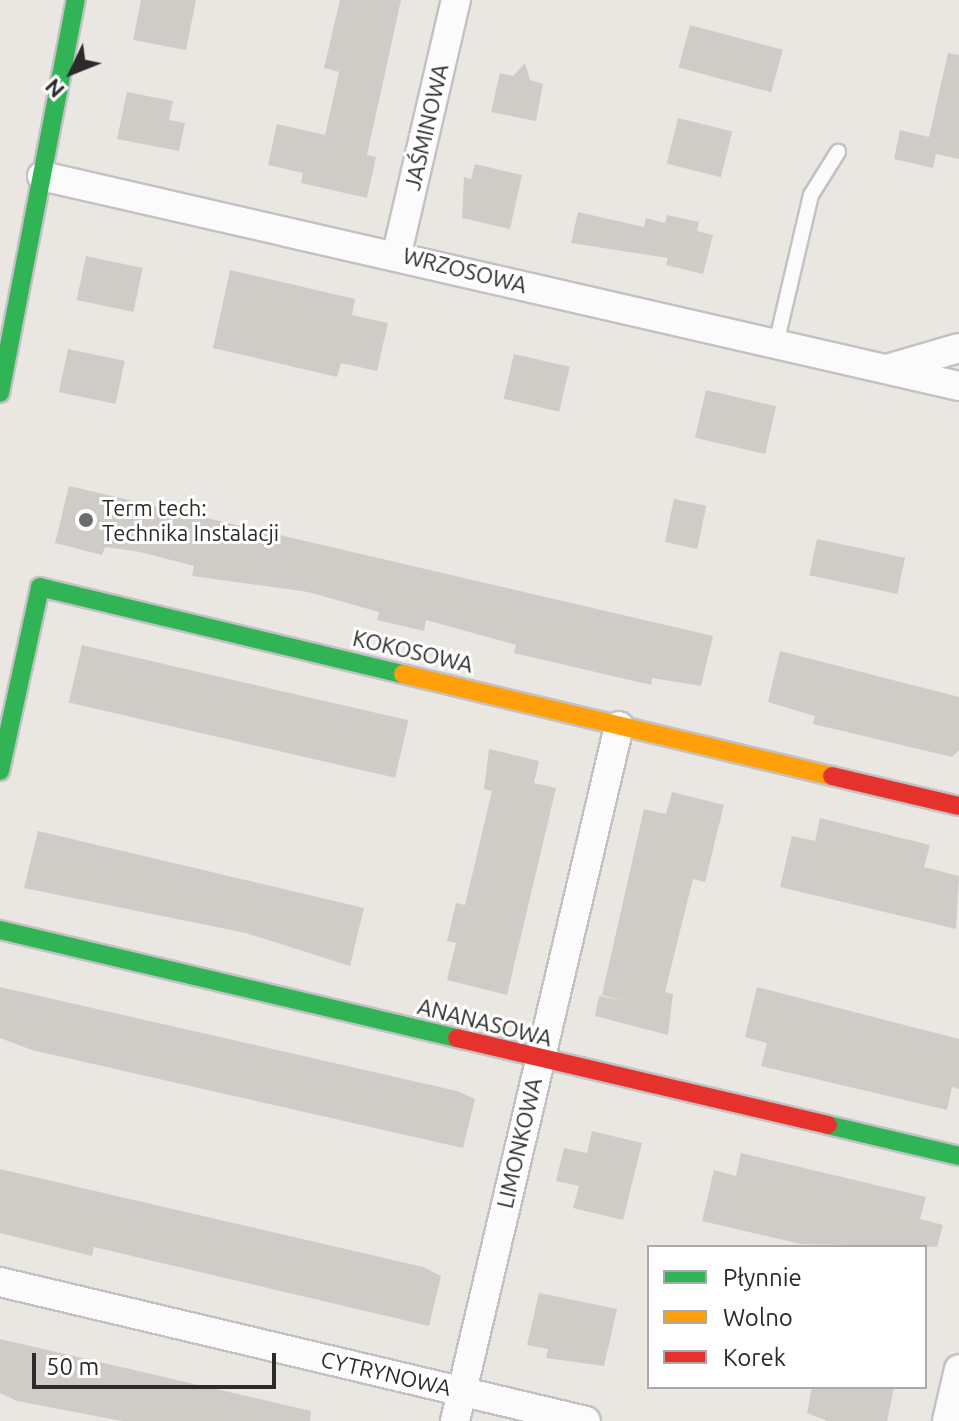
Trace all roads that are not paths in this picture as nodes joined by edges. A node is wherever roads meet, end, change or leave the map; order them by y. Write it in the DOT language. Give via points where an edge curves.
graph roads {
  1 [pos="76,0"];
  2 [pos="456,0"];
  3 [pos="838,152"];
  4 [pos="42,176"];
  5 [pos="397,253"];
  6 [pos="776,344"];
  7 [pos="959,348"];
  8 [pos="887,369"];
  9 [pos="959,386"];
  10 [pos="0,393"];
  11 [pos="619,726"];
  12 [pos="0,771"];
  13 [pos="959,806"];
  14 [pos="0,930"];
  15 [pos="539,1060"];
  16 [pos="959,1156"];
  17 [pos="0,1282"];
  18 [pos="959,1369"];
  19 [pos="462,1392"];
  20 [pos="455,1421"];
  21 [pos="586,1421"];
  22 [pos="947,1421"];
  1 -- 4 [label="street"];
  2 -- 5 [label="street, JAŚMINOWA"];
  3 -- 6 [label="lane" via="811,195"];
  4 -- 5 [label="street, WRZOSOWA"];
  4 -- 10 [label="street"];
  5 -- 6 [label="street, WRZOSOWA"];
  6 -- 8 [label="street, WRZOSOWA"];
  7 -- 8 [label="street, WRZOSOWA"];
  8 -- 9 [label="street, WRZOSOWA"];
  11 -- 12 [label="street, KOKOSOWA" via="40,587"];
  11 -- 13 [label="street, KOKOSOWA"];
  11 -- 15 [label="street, LIMONKOWA"];
  14 -- 15 [label="street, ANANASOWA"];
  15 -- 16 [label="street, ANANASOWA"];
  15 -- 19 [label="street, LIMONKOWA"];
  17 -- 19 [label="street, CYTRYNOWA"];
  18 -- 22 [label="street"];
  19 -- 20 [label="street, LIMONKOWA"];
  19 -- 21 [label="street, CYTRYNOWA"];
}
